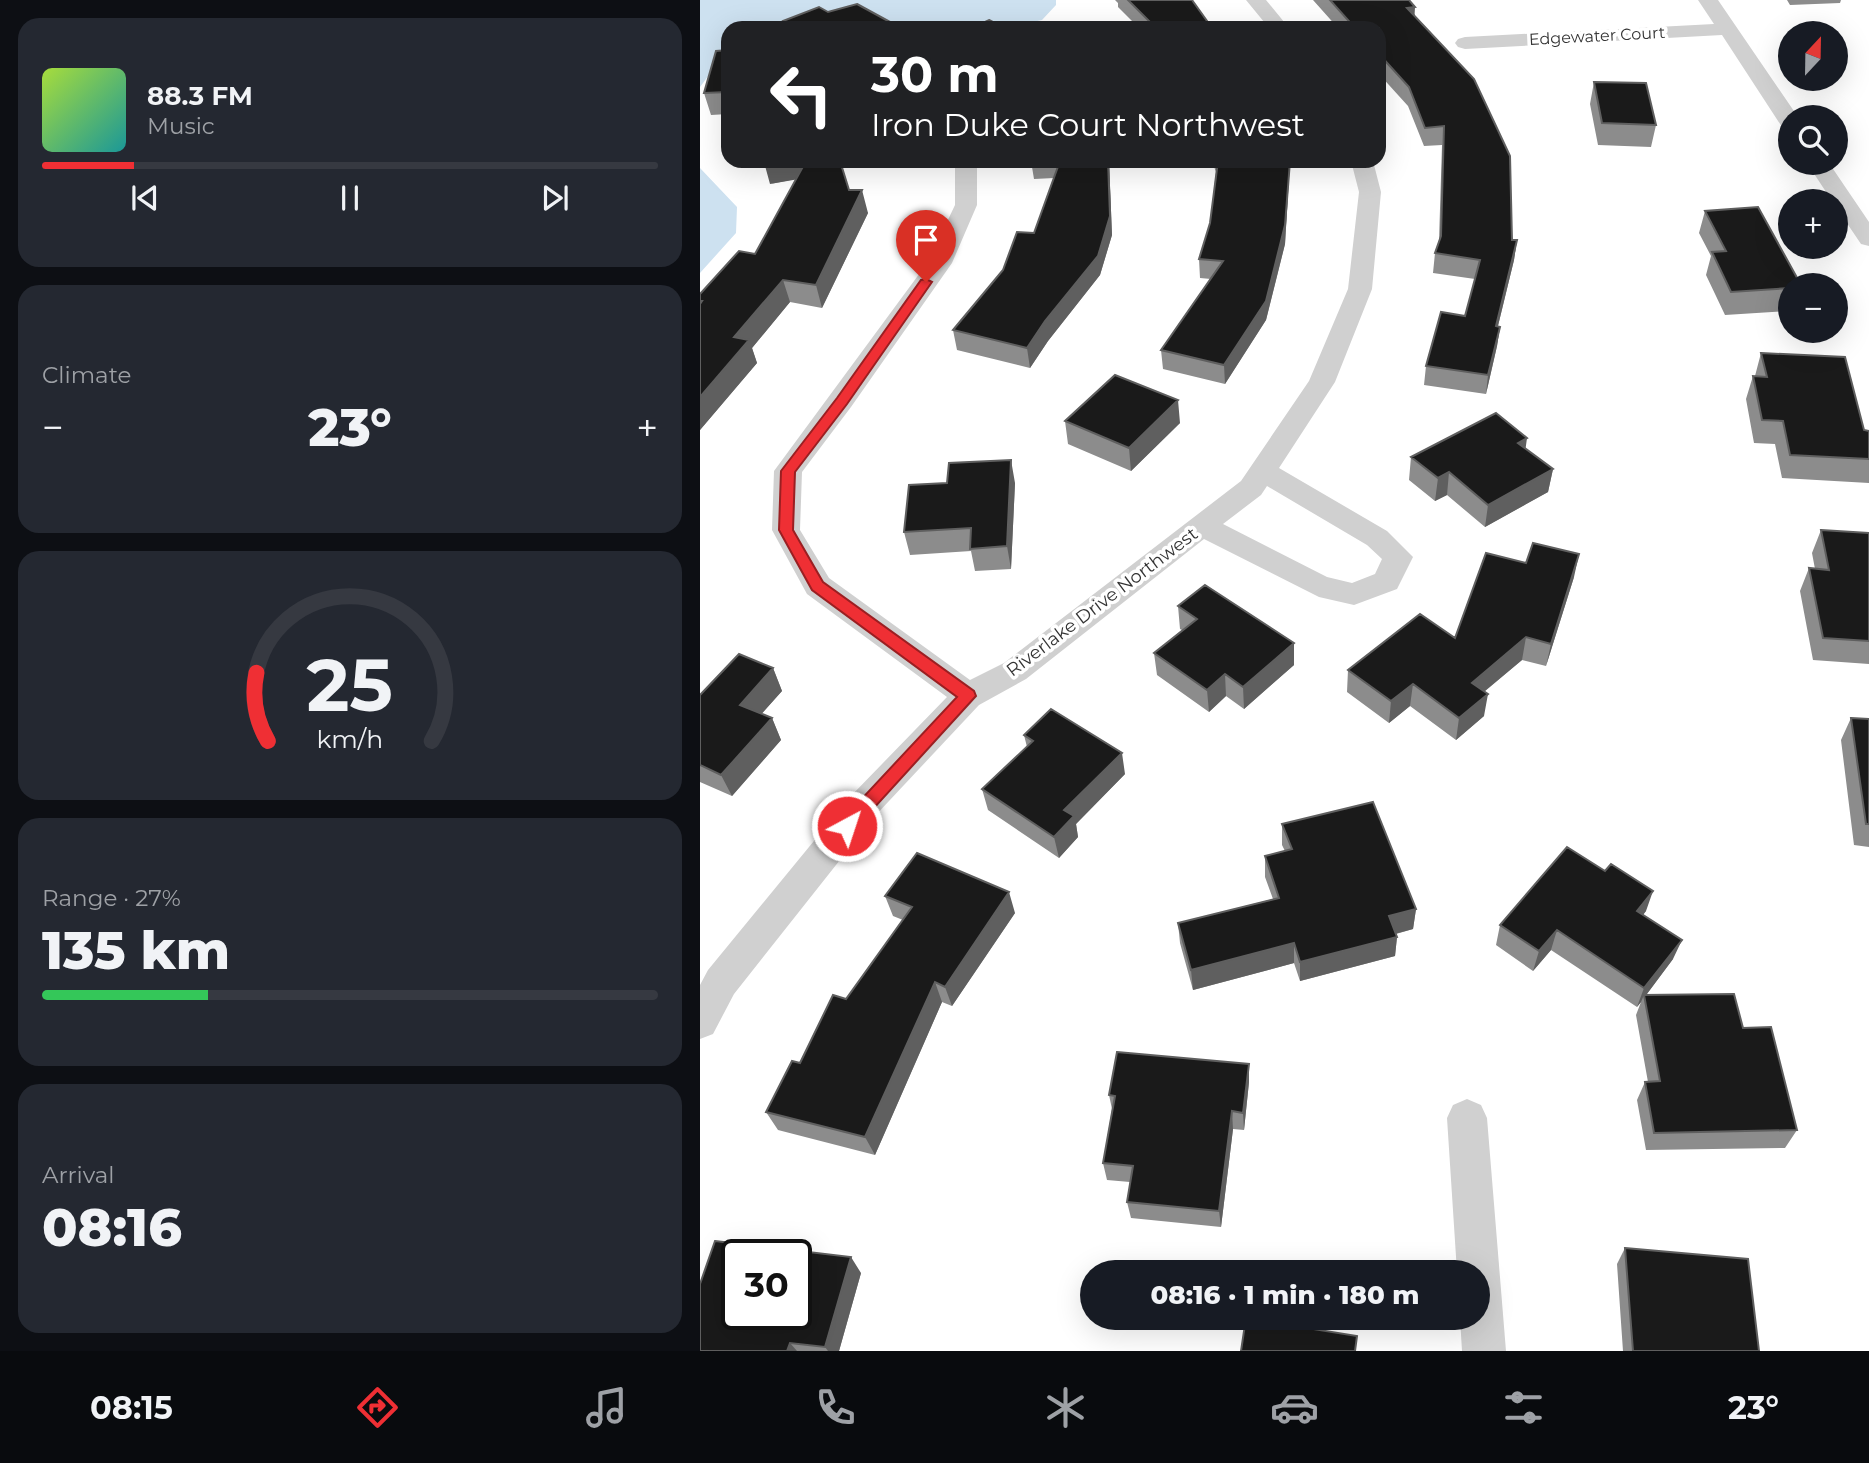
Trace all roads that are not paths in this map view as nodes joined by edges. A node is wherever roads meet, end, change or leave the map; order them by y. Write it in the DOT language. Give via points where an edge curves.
graph roads {
  1 [pos="1256,0"];
  2 [pos="1708,0"];
  3 [pos="1273,21"];
  4 [pos="1728,29"];
  5 [pos="1465,43"];
  6 [pos="1779,105"];
  7 [pos="966,168"];
  8 [pos="1364,168"];
  9 [pos="1826,175"];
  10 [pos="1869,239"];
  11 [pos="1264,472"];
  12 [pos="1202,526"];
  13 [pos="968,696"];
  14 [pos="700,1022"];
  15 [pos="1467,1118"];
  16 [pos="1484,1351"];
  1 -- 3 [label="street"];
  2 -- 4 [label="street"];
  4 -- 5 [label="street, Edgewater Court"];
  4 -- 6 [label="street"];
  7 -- 13 [label="street" via="966,205 940,263 788,471 786,530 818,586"];
  8 -- 11 [label="street, Riverlake Drive Northwest" via="1370,192 1360,289 1322,382"];
  9 -- 10 [label="street"];
  11 -- 12 [label="street, Riverlake Drive Northwest" via="1251,488"];
  11 -- 12 [label="street" via="1377,538 1398,557 1386,581 1354,594 1319,586"];
  12 -- 13 [label="street, Riverlake Drive Northwest" via="1015,671"];
  13 -- 14 [label="street, Riverlake Drive Northwest" via="862,807 721,982"];
  15 -- 16 [label="street"];
}
